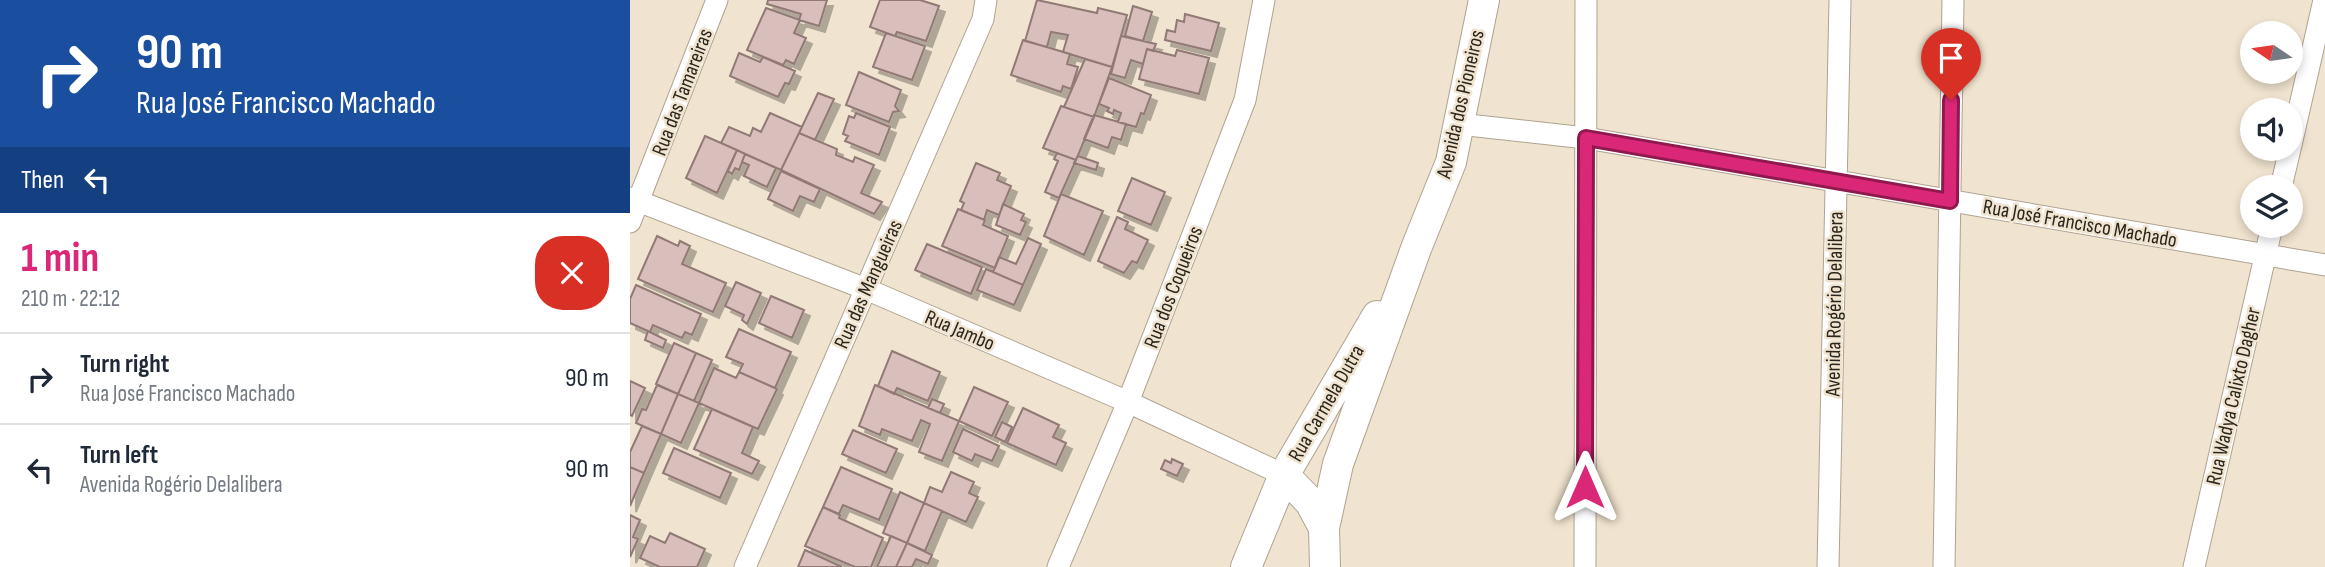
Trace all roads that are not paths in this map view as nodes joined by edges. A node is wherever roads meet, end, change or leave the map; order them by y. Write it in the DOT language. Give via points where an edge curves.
graph roads {
  1 [pos="717,0"];
  2 [pos="986,0"];
  3 [pos="1264,0"];
  4 [pos="1484,0"];
  5 [pos="1586,0"];
  6 [pos="1840,0"];
  7 [pos="1953,0"];
  8 [pos="2324,0"];
  9 [pos="2301,98"];
  10 [pos="1459,124"];
  11 [pos="1586,138"];
  12 [pos="1836,181"];
  13 [pos="635,199"];
  14 [pos="1950,201"];
  15 [pos="630,222"];
  16 [pos="2270,238"];
  17 [pos="1417,246"];
  18 [pos="2266,255"];
  19 [pos="2325,265"];
  20 [pos="866,289"];
  21 [pos="1128,402"];
  22 [pos="1284,475"];
  23 [pos="1324,528"];
  24 [pos="745,567"];
  25 [pos="1058,567"];
  26 [pos="1247,567"];
  27 [pos="1325,567"];
  28 [pos="1585,567"];
  29 [pos="1828,567"];
  30 [pos="1944,567"];
  31 [pos="2194,567"];
  1 -- 13 [label="street, Rua das Tamareiras"];
  2 -- 20 [label="street, Rua das Mangueiras" via="983,19"];
  3 -- 21 [label="street, Rua dos Coqueiros" via="1245,100"];
  4 -- 10 [label="main road, Avenida dos Pioneiros"];
  5 -- 11 [label="street"];
  6 -- 12 [label="street, Avenida Rogério Delalibera"];
  7 -- 14 [label="street"];
  8 -- 9 [label="street"];
  10 -- 11 [label="street, Rua José Francisco Machado"];
  10 -- 17 [label="main road, Avenida dos Pioneiros" via="1451,162"];
  11 -- 12 [label="street, Rua José Francisco Machado"];
  11 -- 28 [label="street"];
  12 -- 14 [label="street, Rua José Francisco Machado"];
  12 -- 29 [label="street, Avenida Rogério Delalibera"];
  13 -- 15 [label="street, Rua das Tamareiras"];
  13 -- 20 [label="street, Rua Jambo"];
  14 -- 18 [label="street, Rua José Francisco Machado"];
  14 -- 30 [label="street"];
  16 -- 18 [label="street, Rua Wadya Calixto Dagher"];
  17 -- 22 [label="main road, Rua Carmela Dutra"];
  17 -- 23 [label="main road" via="1338,464"];
  18 -- 19 [label="street, Rua José Francisco Machado"];
  18 -- 31 [label="street, Rua Wadya Calixto Dagher"];
  20 -- 21 [label="street, Rua Jambo"];
  20 -- 24 [label="street, Rua das Mangueiras"];
  21 -- 22 [label="street, Rua Jambo"];
  21 -- 25 [label="street, Rua dos Coqueiros"];
  22 -- 23 [label="main road" via="1310,502"];
  22 -- 26 [label="main road, Rua Carmela Dutra"];
  23 -- 27 [label="main road"];
}
